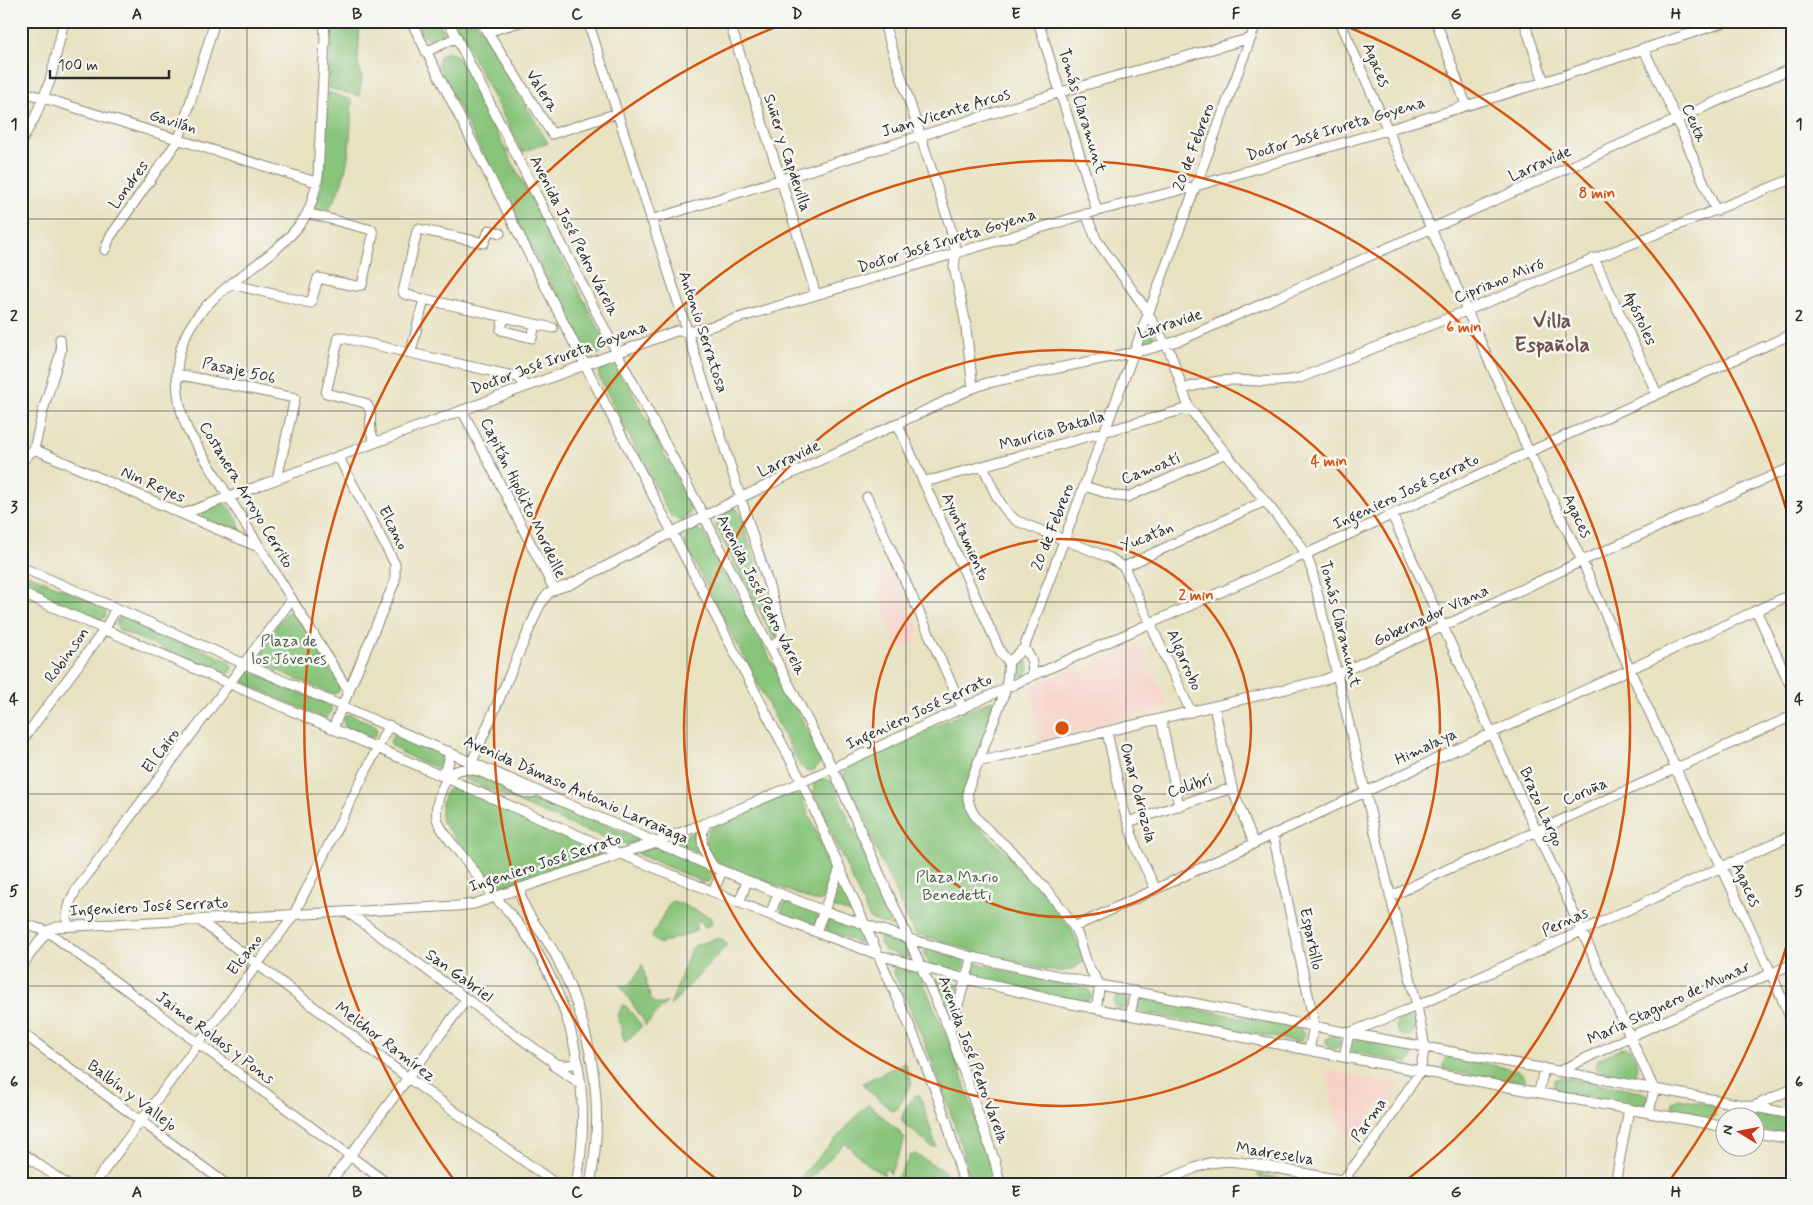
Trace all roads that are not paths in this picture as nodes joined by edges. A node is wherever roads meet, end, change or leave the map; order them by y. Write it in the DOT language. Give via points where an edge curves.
graph roads {
  1 [pos="64,21"];
  2 [pos="215,21"];
  3 [pos="324,21"];
  4 [pos="411,21"];
  5 [pos="448,21"];
  6 [pos="481,21"];
  7 [pos="523,21"];
  8 [pos="588,21"];
  9 [pos="729,21"];
  10 [pos="882,21"];
  11 [pos="1038,21"];
  12 [pos="1257,21"];
  13 [pos="1340,21"];
  14 [pos="1436,21"];
  15 [pos="1524,21"];
  16 [pos="1728,21"];
  17 [pos="487,32"];
  18 [pos="457,37"];
  19 [pos="1251,38"];
  20 [pos="1643,48"];
  21 [pos="426,52"];
  22 [pos="1792,68"];
  23 [pos="1544,82"];
  24 [pos="21,91"];
  25 [pos="1061,92"];
  26 [pos="44,97"];
  27 [pos="1466,105"];
  28 [pos="618,113"];
  29 [pos="1677,120"];
  30 [pos="1387,130"];
  31 [pos="921,137"];
  32 [pos="180,139"];
  33 [pos="21,142"];
  34 [pos="1792,179"];
  35 [pos="781,180"];
  36 [pos="316,182"];
  37 [pos="1196,186"];
  38 [pos="1098,210"];
  39 [pos="1716,211"];
  40 [pos="307,213"];
  41 [pos="1086,214"];
  42 [pos="652,220"];
  43 [pos="1432,229"];
  44 [pos="500,233"];
  45 [pos="105,250"];
  46 [pos="956,254"];
  47 [pos="1594,258"];
  48 [pos="230,284"];
  49 [pos="816,295"];
  50 [pos="424,300"];
  51 [pos="1467,309"];
  52 [pos="1149,315"];
  53 [pos="504,318"];
  54 [pos="535,324"];
  55 [pos="553,328"];
  56 [pos="686,331"];
  57 [pos="1792,334"];
  58 [pos="60,339"];
  59 [pos="1166,345"];
  60 [pos="411,352"];
  61 [pos="1134,352"];
  62 [pos="617,353"];
  63 [pos="585,364"];
  64 [pos="177,374"];
  65 [pos="526,386"];
  66 [pos="973,388"];
  67 [pos="1182,389"];
  68 [pos="1658,394"];
  69 [pos="1189,408"];
  70 [pos="462,410"];
  71 [pos="897,423"];
  72 [pos="1105,431"];
  73 [pos="375,442"];
  74 [pos="34,449"];
  75 [pos="1529,452"];
  76 [pos="1226,453"];
  77 [pos="338,456"];
  78 [pos="21,462"];
  79 [pos="982,466"];
  80 [pos="1792,467"];
  81 [pos="277,479"];
  82 [pos="924,481"];
  83 [pos="1084,486"];
  84 [pos="230,497"];
  85 [pos="867,497"];
  86 [pos="740,498"];
  87 [pos="1265,501"];
  88 [pos="183,514"];
  89 [pos="1392,514"];
  90 [pos="704,516"];
  91 [pos="672,532"];
  92 [pos="1064,540"];
  93 [pos="260,548"];
  94 [pos="1306,554"];
  95 [pos="1582,561"];
  96 [pos="21,567"];
  97 [pos="1124,567"];
  98 [pos="554,589"];
  99 [pos="21,593"];
  100 [pos="1792,594"];
  101 [pos="292,599"];
  102 [pos="116,608"];
  103 [pos="1756,610"];
  104 [pos="1151,623"];
  105 [pos="1442,627"];
  106 [pos="104,629"];
  107 [pos="770,648"];
  108 [pos="1024,648"];
  109 [pos="1009,662"];
  110 [pos="244,663"];
  111 [pos="1629,668"];
  112 [pos="1337,675"];
  113 [pos="1032,676"];
  114 [pos="230,683"];
  115 [pos="1006,689"];
  116 [pos="1792,689"];
  117 [pos="349,692"];
  118 [pos="343,706"];
  119 [pos="1214,707"];
  120 [pos="963,709"];
  121 [pos="1191,712"];
  122 [pos="1792,716"];
  123 [pos="1160,719"];
  124 [pos="389,725"];
  125 [pos="333,728"];
  126 [pos="1107,732"];
  127 [pos="1492,733"];
  128 [pos="21,742"];
  129 [pos="378,747"];
  130 [pos="448,751"];
  131 [pos="472,762"];
  132 [pos="978,762"];
  133 [pos="1675,768"];
  134 [pos="833,769"];
  135 [pos="444,776"];
  136 [pos="802,782"];
  137 [pos="1232,788"];
  138 [pos="539,791"];
  139 [pos="1365,792"];
  140 [pos="1179,806"];
  141 [pos="1128,822"];
  142 [pos="706,823"];
  143 [pos="1536,831"];
  144 [pos="1273,834"];
  145 [pos="1792,835"];
  146 [pos="656,842"];
  147 [pos="1254,843"];
  148 [pos="621,854"];
  149 [pos="713,866"];
  150 [pos="1721,867"];
  151 [pos="840,868"];
  152 [pos="722,870"];
  153 [pos="747,881"];
  154 [pos="520,888"];
  155 [pos="1155,888"];
  156 [pos="714,892"];
  157 [pos="778,893"];
  158 [pos="495,897"];
  159 [pos="1390,897"];
  160 [pos="739,903"];
  161 [pos="824,911"];
  162 [pos="349,913"];
  163 [pos="770,915"];
  164 [pos="292,916"];
  165 [pos="199,920"];
  166 [pos="21,923"];
  167 [pos="67,925"];
  168 [pos="865,925"];
  169 [pos="1074,927"];
  170 [pos="47,931"];
  171 [pos="1580,931"];
  172 [pos="816,932"];
  173 [pos="910,939"];
  174 [pos="879,955"];
  175 [pos="972,957"];
  176 [pos="1792,964"];
  177 [pos="257,965"];
  178 [pos="21,967"];
  179 [pos="922,967"];
  180 [pos="1771,973"];
  181 [pos="966,979"];
  182 [pos="1100,985"];
  183 [pos="1135,992"];
  184 [pos="466,1000"];
  185 [pos="1417,1006"];
  186 [pos="1096,1008"];
  187 [pos="1130,1015"];
  188 [pos="1792,1022"];
  189 [pos="1314,1026"];
  190 [pos="21,1032"];
  191 [pos="950,1032"];
  192 [pos="1349,1033"];
  193 [pos="1630,1036"];
  194 [pos="197,1044"];
  195 [pos="590,1045"];
  196 [pos="1425,1047"];
  197 [pos="575,1048"];
  198 [pos="1309,1050"];
  199 [pos="1344,1057"];
  200 [pos="552,1062"];
  201 [pos="578,1062"];
  202 [pos="1544,1068"];
  203 [pos="1420,1070"];
  204 [pos="1560,1071"];
  205 [pos="408,1078"];
  206 [pos="580,1082"];
  207 [pos="1654,1089"];
  208 [pos="1792,1089"];
  209 [pos="1539,1092"];
  210 [pos="1732,1104"];
  211 [pos="1752,1107"];
  212 [pos="1731,1108"];
  213 [pos="1629,1109"];
  214 [pos="1649,1113"];
  215 [pos="1792,1114"];
  216 [pos="141,1121"];
  217 [pos="1716,1125"];
  218 [pos="1766,1134"];
  219 [pos="1792,1139"];
  220 [pos="582,1148"];
  221 [pos="596,1148"];
  222 [pos="21,1152"];
  223 [pos="350,1156"];
  224 [pos="1341,1182"];
  225 [pos="66,1184"];
  226 [pos="94,1184"];
  227 [pos="226,1184"];
  228 [pos="329,1184"];
  229 [pos="388,1184"];
  230 [pos="556,1184"];
  231 [pos="576,1184"];
  232 [pos="590,1184"];
  233 [pos="964,1184"];
  234 [pos="1000,1184"];
  235 [pos="1157,1184"];
  236 [pos="1362,1184"];
  237 [pos="1615,1184"];
  1 -- 26 [label="street"];
  2 -- 32 [label="street, Londres"];
  3 -- 36 [label="street, Costanera Arroyo Cerrito"];
  4 -- 21 [label="street"];
  5 -- 18 [label="street, Avenida José Pedro Varela"];
  6 -- 17 [label="street"];
  7 -- 17 [label="street"];
  8 -- 28 [label="street, Antonio Serratosa"];
  9 -- 35 [label="street, Suñer y Capdevilla"];
  10 -- 31 [label="street"];
  11 -- 25 [label="street, Tomás Claramunt"];
  12 -- 19 [label="street, 20 de Febrero"];
  13 -- 30 [label="street, Agaces"];
  14 -- 27 [label="street"];
  15 -- 23 [label="street"];
  16 -- 20 [label="street, Doctor José Irureta Goyena"];
  17 -- 28 [label="street, Valera" via="552,134"];
  18 -- 21 [label="street"];
  18 -- 62 [label="street, Avenida José Pedro Varela"];
  19 -- 25 [label="street, Juan Vicente Arcos"];
  19 -- 37 [label="street, 20 de Febrero"];
  20 -- 23 [label="street, Doctor José Irureta Goyena"];
  20 -- 29 [label="street, Ceuta"];
  21 -- 63 [label="street"];
  22 -- 29 [label="street, Larravide"];
  23 -- 27 [label="street, Doctor José Irureta Goyena"];
  24 -- 26 [label="street, Gavilán"];
  25 -- 31 [label="street, Juan Vicente Arcos"];
  25 -- 38 [label="street, Tomás Claramunt"];
  26 -- 32 [label="street, Gavilán"];
  26 -- 33 [label="street"];
  27 -- 30 [label="street, Doctor José Irureta Goyena"];
  28 -- 42 [label="street, Antonio Serratosa"];
  29 -- 39 [label="street, Ceuta"];
  29 -- 43 [label="street, Larravide"];
  30 -- 37 [label="street, Doctor José Irureta Goyena"];
  30 -- 43 [label="street, Agaces"];
  31 -- 35 [label="street, Juan Vicente Arcos"];
  31 -- 46 [label="street"];
  32 -- 36 [label="street, Gavilán"];
  32 -- 45 [label="street, Londres" via="110,237"];
  34 -- 39 [label="street, Cipriano Miró"];
  35 -- 42 [label="street, Juan Vicente Arcos"];
  35 -- 49 [label="street, Suñer y Capdevilla"];
  36 -- 40 [label="street, Costanera Arroyo Cerrito"];
  37 -- 38 [label="street, Doctor José Irureta Goyena"];
  37 -- 52 [label="street, 20 de Febrero"];
  38 -- 41 [label="street, Doctor José Irureta Goyena"];
  39 -- 47 [label="street, Cipriano Miró"];
  40 -- 48 [label="street, Costanera Arroyo Cerrito" via="287,239"];
  40 -- 48 [label="street" via="372,230 362,285 318,278 311,303"];
  41 -- 46 [label="street, Doctor José Irureta Goyena"];
  41 -- 52 [label="street, Tomás Claramunt" via="1096,239"];
  42 -- 56 [label="street, Antonio Serratosa"];
  43 -- 51 [label="street, Agaces"];
  43 -- 59 [label="street, Larravide"];
  44 -- 50 [label="street" via="489,230 484,243 418,229 403,292"];
  46 -- 49 [label="street, Doctor José Irureta Goyena"];
  46 -- 66 [label="street" via="954,267 965,320"];
  47 -- 51 [label="street, Cipriano Miró"];
  47 -- 68 [label="street, Apóstoles"];
  48 -- 64 [label="street, Costanera Arroyo Cerrito" via="199,314 185,336"];
  49 -- 56 [label="street, Doctor José Irureta Goyena"];
  50 -- 53 [label="street"];
  50 -- 60 [label="street"];
  51 -- 67 [label="street, Cipriano Miró" via="1300,378 1272,382 1231,380"];
  51 -- 75 [label="street, Agaces"];
  52 -- 59 [label="street, Tomás Claramunt"];
  52 -- 61 [label="street, 20 de Febrero"];
  53 -- 54 [label="street"];
  53 -- 54 [label="street" via="501,330 532,338"];
  54 -- 55 [label="street"];
  56 -- 62 [label="street, Doctor José Irureta Goyena" via="676,331"];
  56 -- 86 [label="street, Antonio Serratosa"];
  57 -- 68 [label="street, Ingeniero José Serrato"];
  58 -- 74 [label="street" via="61,351"];
  59 -- 61 [label="street, Larravide"];
  59 -- 67 [label="street, Tomás Claramunt"];
  60 -- 65 [label="street" via="518,377"];
  60 -- 73 [label="street" via="339,336 326,393 368,406"];
  61 -- 66 [label="street, Larravide"];
  61 -- 72 [label="street, 20 de Febrero"];
  62 -- 63 [label="street, Doctor José Irureta Goyena"];
  62 -- 90 [label="street, Avenida José Pedro Varela"];
  63 -- 65 [label="street, Doctor José Irureta Goyena"];
  63 -- 91 [label="street"];
  64 -- 81 [label="street, Pasaje 506" via="295,398"];
  64 -- 84 [label="street, Costanera Arroyo Cerrito" via="182,418"];
  65 -- 70 [label="street, Doctor José Irureta Goyena"];
  66 -- 71 [label="street, Larravide"];
  67 -- 69 [label="street, Tomás Claramunt"];
  68 -- 75 [label="street, Ingeniero José Serrato"];
  69 -- 72 [label="street, Mauricia Batalla"];
  69 -- 76 [label="street, Tomás Claramunt"];
  70 -- 73 [label="street, Doctor José Irureta Goyena"];
  70 -- 98 [label="street, Capitán Hipólito Mordeille"];
  71 -- 82 [label="street, Ayuntamiento"];
  71 -- 86 [label="street, Larravide"];
  72 -- 79 [label="street, Mauricia Batalla"];
  72 -- 83 [label="street, 20 de Febrero"];
  73 -- 77 [label="street, Doctor José Irureta Goyena"];
  74 -- 78 [label="street"];
  74 -- 88 [label="street, Nin Reyes"];
  75 -- 89 [label="street, Ingeniero José Serrato"];
  75 -- 95 [label="street, Agaces"];
  76 -- 83 [label="street, Camoatí" via="1128,497"];
  76 -- 87 [label="street, Tomás Claramunt"];
  77 -- 81 [label="street, Doctor José Irureta Goyena"];
  77 -- 117 [label="street, Elcano" via="395,564 393,591"];
  79 -- 82 [label="street, Mauricia Batalla"];
  79 -- 92 [label="street, Yucatán" via="1009,516"];
  80 -- 95 [label="street, Gobernador Viana"];
  81 -- 84 [label="street, Doctor José Irureta Goyena"];
  82 -- 109 [label="street, Ayuntamiento" via="1001,653"];
  83 -- 92 [label="street, 20 de Febrero"];
  84 -- 88 [label="street, Doctor José Irureta Goyena"];
  84 -- 93 [label="street, Costanera Arroyo Cerrito"];
  85 -- 120 [label="street"];
  86 -- 90 [label="street, Larravide"];
  86 -- 107 [label="street, Antonio Serratosa" via="782,628 782,638"];
  87 -- 94 [label="street, Tomás Claramunt"];
  87 -- 97 [label="street, Yucatán"];
  88 -- 93 [label="street, Nin Reyes"];
  89 -- 94 [label="street, Ingeniero José Serrato"];
  89 -- 105 [label="street, Brazo Largo"];
  90 -- 91 [label="street, Larravide"];
  90 -- 107 [label="street, Avenida José Pedro Varela"];
  91 -- 98 [label="street, Larravide" via="569,585"];
  91 -- 136 [label="street"];
  92 -- 97 [label="street, Yucatán"];
  92 -- 108 [label="street, 20 de Febrero"];
  93 -- 101 [label="street, Costanera Arroyo Cerrito"];
  94 -- 104 [label="street, Ingeniero José Serrato"];
  94 -- 112 [label="street, Tomás Claramunt"];
  95 -- 105 [label="street, Gobernador Viana"];
  95 -- 111 [label="street, Agaces"];
  96 -- 102 [label="street, Avenida Dámaso Antonio Larrañaga"];
  97 -- 104 [label="street, Algarrobo"];
  98 -- 131 [label="street, Capitán Hipólito Mordeille" via="538,609"];
  99 -- 106 [label="street"];
  100 -- 103 [label="street, Himalaya"];
  101 -- 110 [label="street, El Cairo"];
  101 -- 117 [label="street, Costanera Arroyo Cerrito"];
  102 -- 106 [label="street, Robinson"];
  102 -- 110 [label="street, Avenida Dámaso Antonio Larrañaga"];
  103 -- 111 [label="street, Himalaya"];
  103 -- 116 [label="street"];
  104 -- 113 [label="street, Ingeniero José Serrato"];
  104 -- 121 [label="street, Algarrobo"];
  105 -- 112 [label="street, Gobernador Viana"];
  105 -- 127 [label="street, Brazo Largo"];
  106 -- 114 [label="street"];
  106 -- 128 [label="street, Robinson"];
  107 -- 134 [label="street, Avenida José Pedro Varela"];
  108 -- 109 [label="street, 20 de Febrero"];
  108 -- 113 [label="street" via="1033,663"];
  109 -- 115 [label="street"];
  110 -- 114 [label="street, El Cairo"];
  110 -- 118 [label="street, Avenida Dámaso Antonio Larrañaga"];
  111 -- 127 [label="street, Himalaya"];
  111 -- 133 [label="street, Agaces"];
  112 -- 119 [label="street, Gobernador Viana"];
  112 -- 139 [label="street, Tomás Claramunt"];
  113 -- 115 [label="street, Ingeniero José Serrato"];
  114 -- 125 [label="street"];
  114 -- 167 [label="street, El Cairo" via="76,890 70,900"];
  115 -- 120 [label="street, Ingeniero José Serrato"];
  115 -- 132 [label="street"];
  117 -- 118 [label="street, Elcano"];
  118 -- 124 [label="street, Avenida Dámaso Antonio Larrañaga"];
  118 -- 125 [label="street, Elcano"];
  119 -- 121 [label="street, Gobernador Viana"];
  119 -- 137 [label="street"];
  120 -- 134 [label="street, Ingeniero José Serrato"];
  121 -- 123 [label="street, Gobernador Viana"];
  122 -- 133 [label="street, Coruña"];
  123 -- 126 [label="street, Gobernador Viana"];
  123 -- 140 [label="street"];
  124 -- 129 [label="street, Elcano"];
  124 -- 130 [label="street, Avenida Dámaso Antonio Larrañaga"];
  125 -- 129 [label="street"];
  126 -- 132 [label="street, Gobernador Viana"];
  126 -- 141 [label="street, Omar Odriozola"];
  127 -- 139 [label="street, Himalaya"];
  127 -- 143 [label="street, Brazo Largo"];
  129 -- 135 [label="street"];
  129 -- 164 [label="street, Elcano"];
  130 -- 131 [label="street, Avenida Dámaso Antonio Larrañaga"];
  130 -- 135 [label="street" via="449,762"];
  131 -- 138 [label="street, Avenida Dámaso Antonio Larrañaga"];
  132 -- 169 [label="street" via="968,789 969,808 1036,878"];
  133 -- 143 [label="street, Coruña"];
  133 -- 150 [label="street, Agaces"];
  134 -- 136 [label="street, Ingeniero José Serrato"];
  134 -- 173 [label="street, Avenida José Pedro Varela"];
  135 -- 138 [label="street" via="468,768 527,793"];
  135 -- 148 [label="street"];
  135 -- 158 [label="street" via="436,808 438,823"];
  136 -- 142 [label="street, Ingeniero José Serrato"];
  136 -- 151 [label="street"];
  137 -- 140 [label="street, Colibrí"];
  137 -- 147 [label="street"];
  138 -- 146 [label="street, Avenida Dámaso Antonio Larrañaga"];
  139 -- 144 [label="street, Himalaya"];
  139 -- 159 [label="street, Tomás Claramunt"];
  140 -- 141 [label="street, Colibrí"];
  141 -- 155 [label="street, Omar Odriozola"];
  142 -- 146 [label="street, Ingeniero José Serrato"];
  142 -- 149 [label="street" via="701,843"];
  143 -- 159 [label="street, Coruña"];
  143 -- 171 [label="street, Brazo Largo"];
  144 -- 147 [label="street, Himalaya"];
  144 -- 189 [label="street, Espartillo"];
  145 -- 150 [label="street, Pernas"];
  146 -- 148 [label="street, Ingeniero José Serrato"];
  146 -- 149 [label="street, Avenida Dámaso Antonio Larrañaga"];
  147 -- 155 [label="street, Himalaya"];
  148 -- 154 [label="street, Ingeniero José Serrato"];
  148 -- 156 [label="street"];
  149 -- 152 [label="street, Avenida Dámaso Antonio Larrañaga"];
  150 -- 171 [label="street, Pernas"];
  150 -- 180 [label="street, Agaces"];
  151 -- 161 [label="street"];
  151 -- 168 [label="street"];
  152 -- 153 [label="street, Avenida Dámaso Antonio Larrañaga"];
  152 -- 156 [label="street"];
  153 -- 157 [label="street, Avenida Dámaso Antonio Larrañaga"];
  153 -- 160 [label="street"];
  154 -- 158 [label="street, Ingeniero José Serrato"];
  154 -- 195 [label="street" via="527,912 564,972"];
  155 -- 169 [label="street, Himalaya"];
  156 -- 160 [label="street"];
  157 -- 161 [label="street, Avenida Dámaso Antonio Larrañaga"];
  157 -- 163 [label="street"];
  158 -- 162 [label="street, Ingeniero José Serrato" via="457,906"];
  158 -- 197 [label="street" via="512,916 546,967 562,1002"];
  159 -- 185 [label="street, Tomás Claramunt"];
  160 -- 163 [label="street"];
  161 -- 168 [label="street, Avenida Dámaso Antonio Larrañaga"];
  161 -- 172 [label="street"];
  162 -- 164 [label="street, Ingeniero José Serrato"];
  162 -- 184 [label="street, San Gabriel"];
  163 -- 172 [label="street"];
  164 -- 165 [label="street, Ingeniero José Serrato"];
  164 -- 177 [label="street, Elcano"];
  165 -- 167 [label="street, Ingeniero José Serrato"];
  165 -- 177 [label="street, Melchor Ramírez"];
  166 -- 170 [label="street, Jaime Roldos y Pons"];
  167 -- 170 [label="street, Ingeniero José Serrato"];
  168 -- 173 [label="street, Avenida Dámaso Antonio Larrañaga"];
  168 -- 174 [label="street"];
  169 -- 182 [label="street" via="1088,966"];
  170 -- 178 [label="street"];
  170 -- 194 [label="street, Jaime Roldos y Pons"];
  171 -- 185 [label="street, Pernas"];
  171 -- 193 [label="street, Brazo Largo"];
  172 -- 174 [label="street"];
  173 -- 175 [label="street, Avenida Dámaso Antonio Larrañaga"];
  173 -- 179 [label="street, Avenida José Pedro Varela"];
  174 -- 179 [label="street"];
  174 -- 233 [label="street" via="931,1076"];
  175 -- 181 [label="street"];
  175 -- 182 [label="street, Avenida Dámaso Antonio Larrañaga"];
  176 -- 180 [label="street, María Stagnero de Munar"];
  177 -- 194 [label="street, Elcano"];
  177 -- 205 [label="street, Melchor Ramírez"];
  179 -- 181 [label="street"];
  179 -- 191 [label="street, Avenida José Pedro Varela"];
  180 -- 188 [label="street, Agaces"];
  180 -- 193 [label="street, María Stagnero de Munar"];
  181 -- 186 [label="street"];
  181 -- 191 [label="street"];
  182 -- 183 [label="street, Avenida Dámaso Antonio Larrañaga"];
  182 -- 186 [label="street"];
  183 -- 187 [label="street"];
  183 -- 189 [label="street, Avenida Dámaso Antonio Larrañaga"];
  184 -- 200 [label="street, San Gabriel"];
  184 -- 205 [label="street"];
  185 -- 192 [label="street, Pernas"];
  185 -- 196 [label="street, Tomás Claramunt"];
  186 -- 187 [label="street"];
  187 -- 198 [label="street"];
  189 -- 192 [label="street, Avenida Dámaso Antonio Larrañaga"];
  189 -- 198 [label="street, Espartillo"];
  190 -- 216 [label="street, Balbín y Vallejo"];
  191 -- 234 [label="street, Avenida José Pedro Varela"];
  192 -- 196 [label="street, Avenida Dámaso Antonio Larrañaga"];
  192 -- 199 [label="street"];
  193 -- 204 [label="street, María Stagnero de Munar"];
  193 -- 207 [label="street, Brazo Largo"];
  194 -- 216 [label="street, Elcano"];
  194 -- 223 [label="street, Jaime Roldos y Pons"];
  195 -- 197 [label="street"];
  195 -- 221 [label="street" via="596,1087"];
  196 -- 202 [label="street, Avenida Dámaso Antonio Larrañaga"];
  196 -- 203 [label="street, Tomás Claramunt"];
  197 -- 201 [label="street"];
  198 -- 199 [label="street"];
  199 -- 203 [label="street"];
  200 -- 201 [label="street" via="570,1066"];
  200 -- 206 [label="street, San Gabriel"];
  201 -- 206 [label="street"];
  202 -- 204 [label="street, Avenida Dámaso Antonio Larrañaga"];
  202 -- 209 [label="street"];
  203 -- 209 [label="street"];
  203 -- 224 [label="street, Parma" via="1382,1130"];
  204 -- 207 [label="street, Avenida Dámaso Antonio Larrañaga"];
  205 -- 223 [label="street"];
  205 -- 230 [label="street, Melchor Ramírez"];
  206 -- 220 [label="street"];
  207 -- 210 [label="street, Avenida Dámaso Antonio Larrañaga"];
  207 -- 214 [label="street"];
  208 -- 211 [label="street"];
  209 -- 213 [label="street"];
  210 -- 211 [label="street, Avenida Dámaso Antonio Larrañaga"];
  210 -- 212 [label="street"];
  211 -- 215 [label="street, Avenida Dámaso Antonio Larrañaga"];
  213 -- 214 [label="street"];
  213 -- 237 [label="street"];
  214 -- 217 [label="street"];
  216 -- 226 [label="street, Elcano"];
  216 -- 227 [label="street, Balbín y Vallejo"];
  218 -- 219 [label="street"];
  220 -- 221 [label="street"];
  220 -- 231 [label="street"];
  221 -- 232 [label="street"];
  222 -- 225 [label="street"];
  223 -- 228 [label="street"];
  223 -- 229 [label="street, Jaime Roldos y Pons"];
  224 -- 235 [label="street, Madreselva" via="1229,1161 1209,1163"];
  224 -- 236 [label="street, Madreselva"];
}
